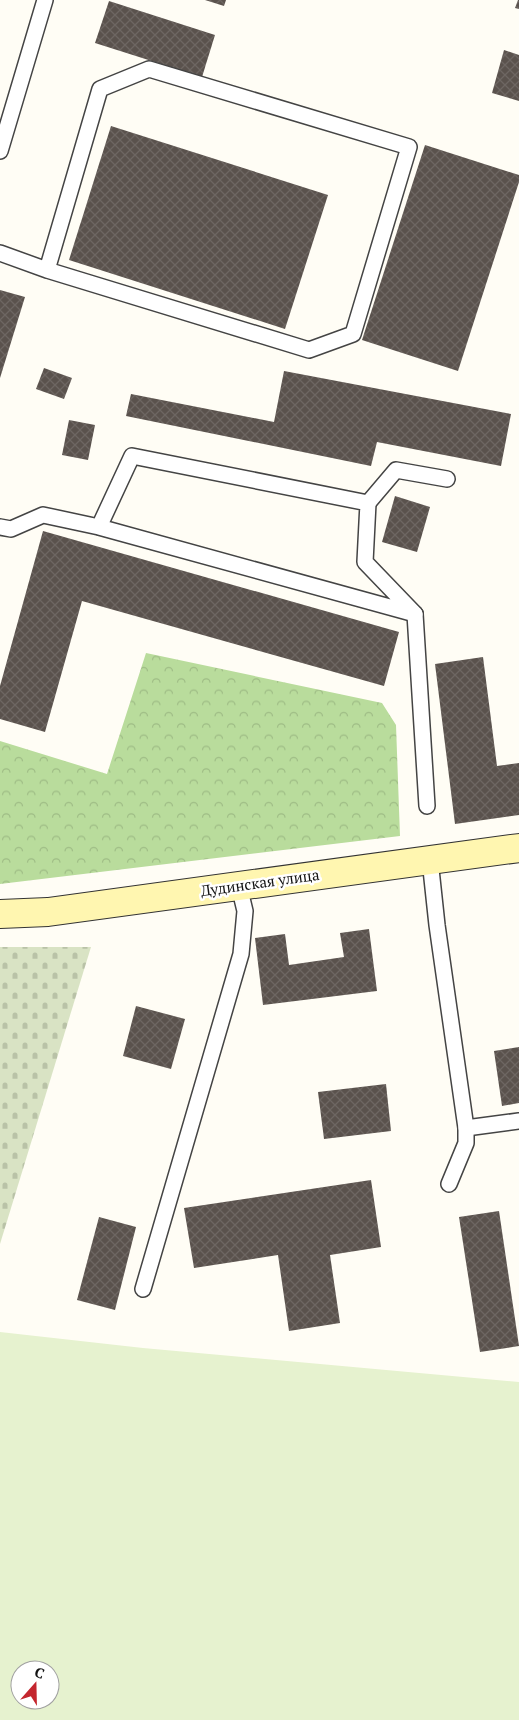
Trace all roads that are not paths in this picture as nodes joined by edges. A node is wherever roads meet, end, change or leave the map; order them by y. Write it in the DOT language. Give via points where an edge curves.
graph roads {
  1 [pos="44,0"];
  2 [pos="0,151"];
  3 [pos="0,253"];
  4 [pos="46,270"];
  5 [pos="447,479"];
  6 [pos="368,503"];
  7 [pos="0,527"];
  8 [pos="99,527"];
  9 [pos="415,614"];
  10 [pos="427,806"];
  11 [pos="519,848"];
  12 [pos="430,860"];
  13 [pos="239,886"];
  14 [pos="0,914"];
  15 [pos="519,1121"];
  16 [pos="466,1128"];
  17 [pos="448,1184"];
  18 [pos="143,1289"];
  1 -- 2 [label="lane"];
  3 -- 4 [label="lane"];
  4 -- 4 [label="lane" via="309,350 353,334 409,147 149,69 100,89"];
  5 -- 6 [label="lane" via="396,470"];
  6 -- 8 [label="lane" via="132,456"];
  6 -- 9 [label="lane" via="366,562"];
  7 -- 8 [label="lane" via="11,529 43,515"];
  8 -- 9 [label="lane"];
  9 -- 10 [label="lane"];
  11 -- 12 [label="street, Дудинская улица"];
  12 -- 13 [label="street, Дудинская улица"];
  12 -- 16 [label="lane"];
  13 -- 14 [label="street, Дудинская улица" via="48,912"];
  13 -- 18 [label="lane" via="245,911 241,954"];
  15 -- 16 [label="lane"];
  16 -- 17 [label="lane" via="466,1143"];
}
